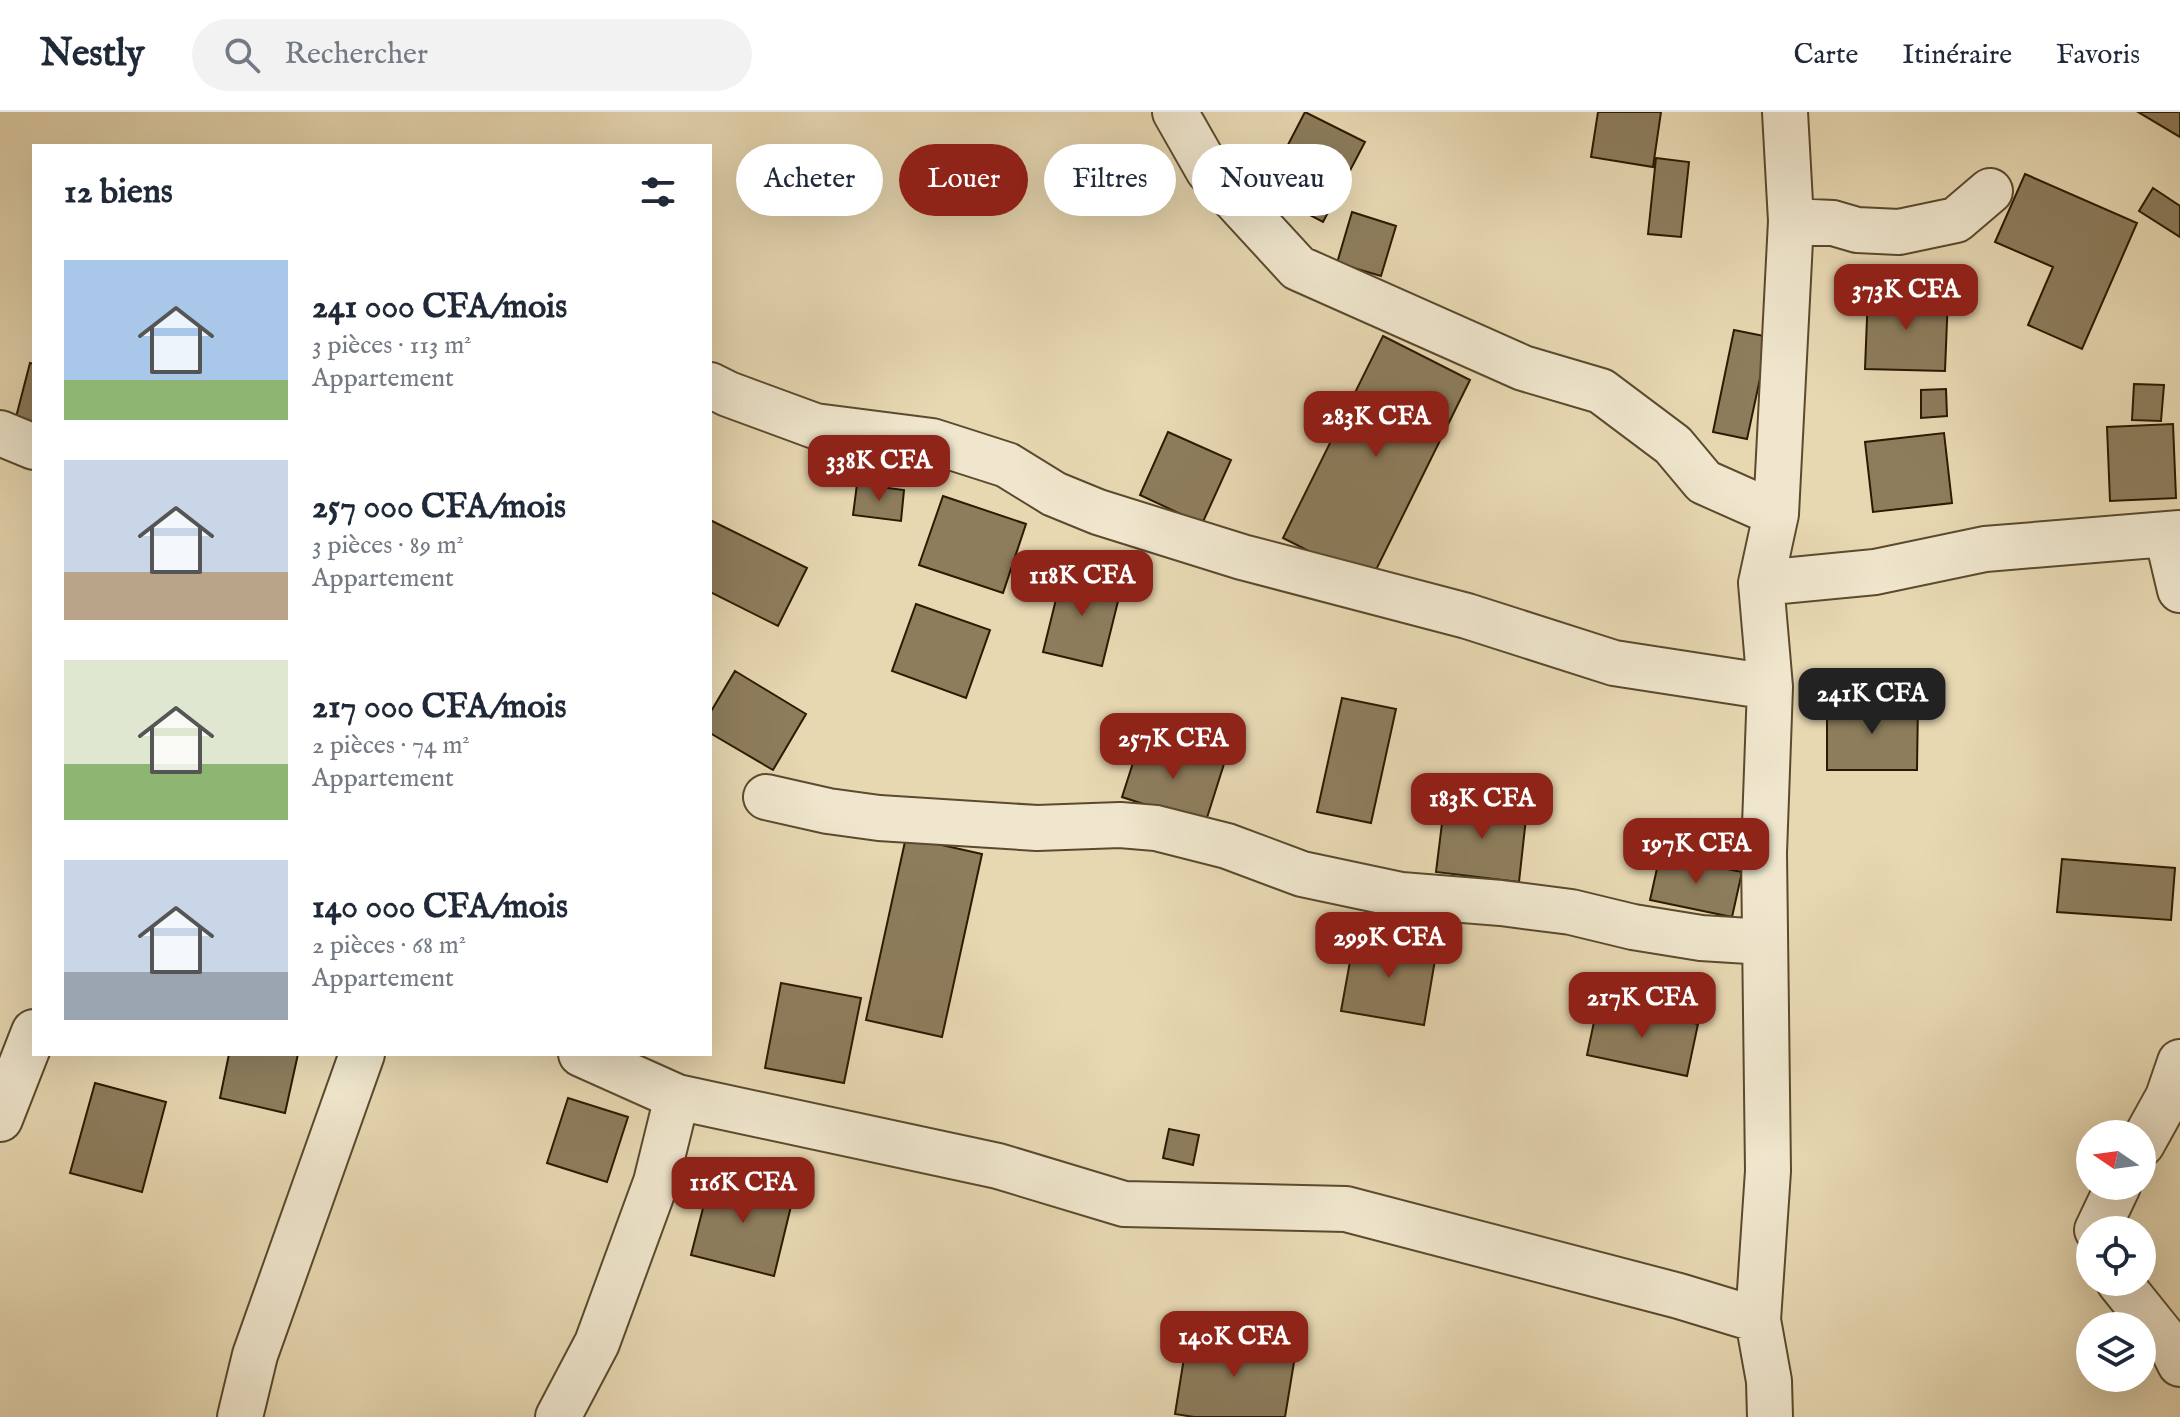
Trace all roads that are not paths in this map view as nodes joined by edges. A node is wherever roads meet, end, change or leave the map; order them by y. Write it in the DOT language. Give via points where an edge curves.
graph roads {
  1 [pos="1175,112"];
  2 [pos="1785,112"];
  3 [pos="1990,191"];
  4 [pos="1791,221"];
  5 [pos="712,386"];
  6 [pos="0,433"];
  7 [pos="32,446"];
  8 [pos="1776,514"];
  9 [pos="2174,534"];
  10 [pos="1761,583"];
  11 [pos="2180,590"];
  12 [pos="1770,687"];
  13 [pos="766,797"];
  14 [pos="1765,942"];
  15 [pos="32,1037"];
  16 [pos="361,1056"];
  17 [pos="585,1056"];
  18 [pos="2180,1062"];
  19 [pos="677,1097"];
  20 [pos="0,1119"];
  21 [pos="2155,1120"];
  22 [pos="2130,1296"];
  23 [pos="1758,1320"];
  24 [pos="2180,1364"];
  25 [pos="240,1417"];
  26 [pos="558,1417"];
  27 [pos="1770,1417"];
  1 -- 8 [label="street" via="1208,170 1298,268 1523,368 1601,391 1673,445 1704,482"];
  2 -- 4 [label="street"];
  3 -- 4 [label="street" via="1956,220 1899,232"];
  4 -- 8 [label="street"];
  5 -- 12 [label="street" via="815,426 932,441 1007,465 1054,494 1098,512 1614,663"];
  6 -- 7 [label="street"];
  8 -- 10 [label="street"];
  9 -- 10 [label="street" via="1985,549 1875,572"];
  9 -- 11 [label="street"];
  10 -- 12 [label="street"];
  12 -- 14 [label="street"];
  13 -- 14 [label="street" via="879,818 1037,828 1156,828 1227,846 1302,874 1401,895 1571,912 1701,938"];
  14 -- 23 [label="street" via="1768,1171"];
  15 -- 20 [label="street"];
  16 -- 25 [label="street" via="255,1355"];
  17 -- 19 [label="street"];
  18 -- 21 [label="street"];
  19 -- 23 [label="street" via="998,1166 1124,1204 1346,1209"];
  19 -- 26 [label="street" via="656,1182 597,1343"];
  22 -- 24 [label="street"];
  23 -- 27 [label="street"];
}
